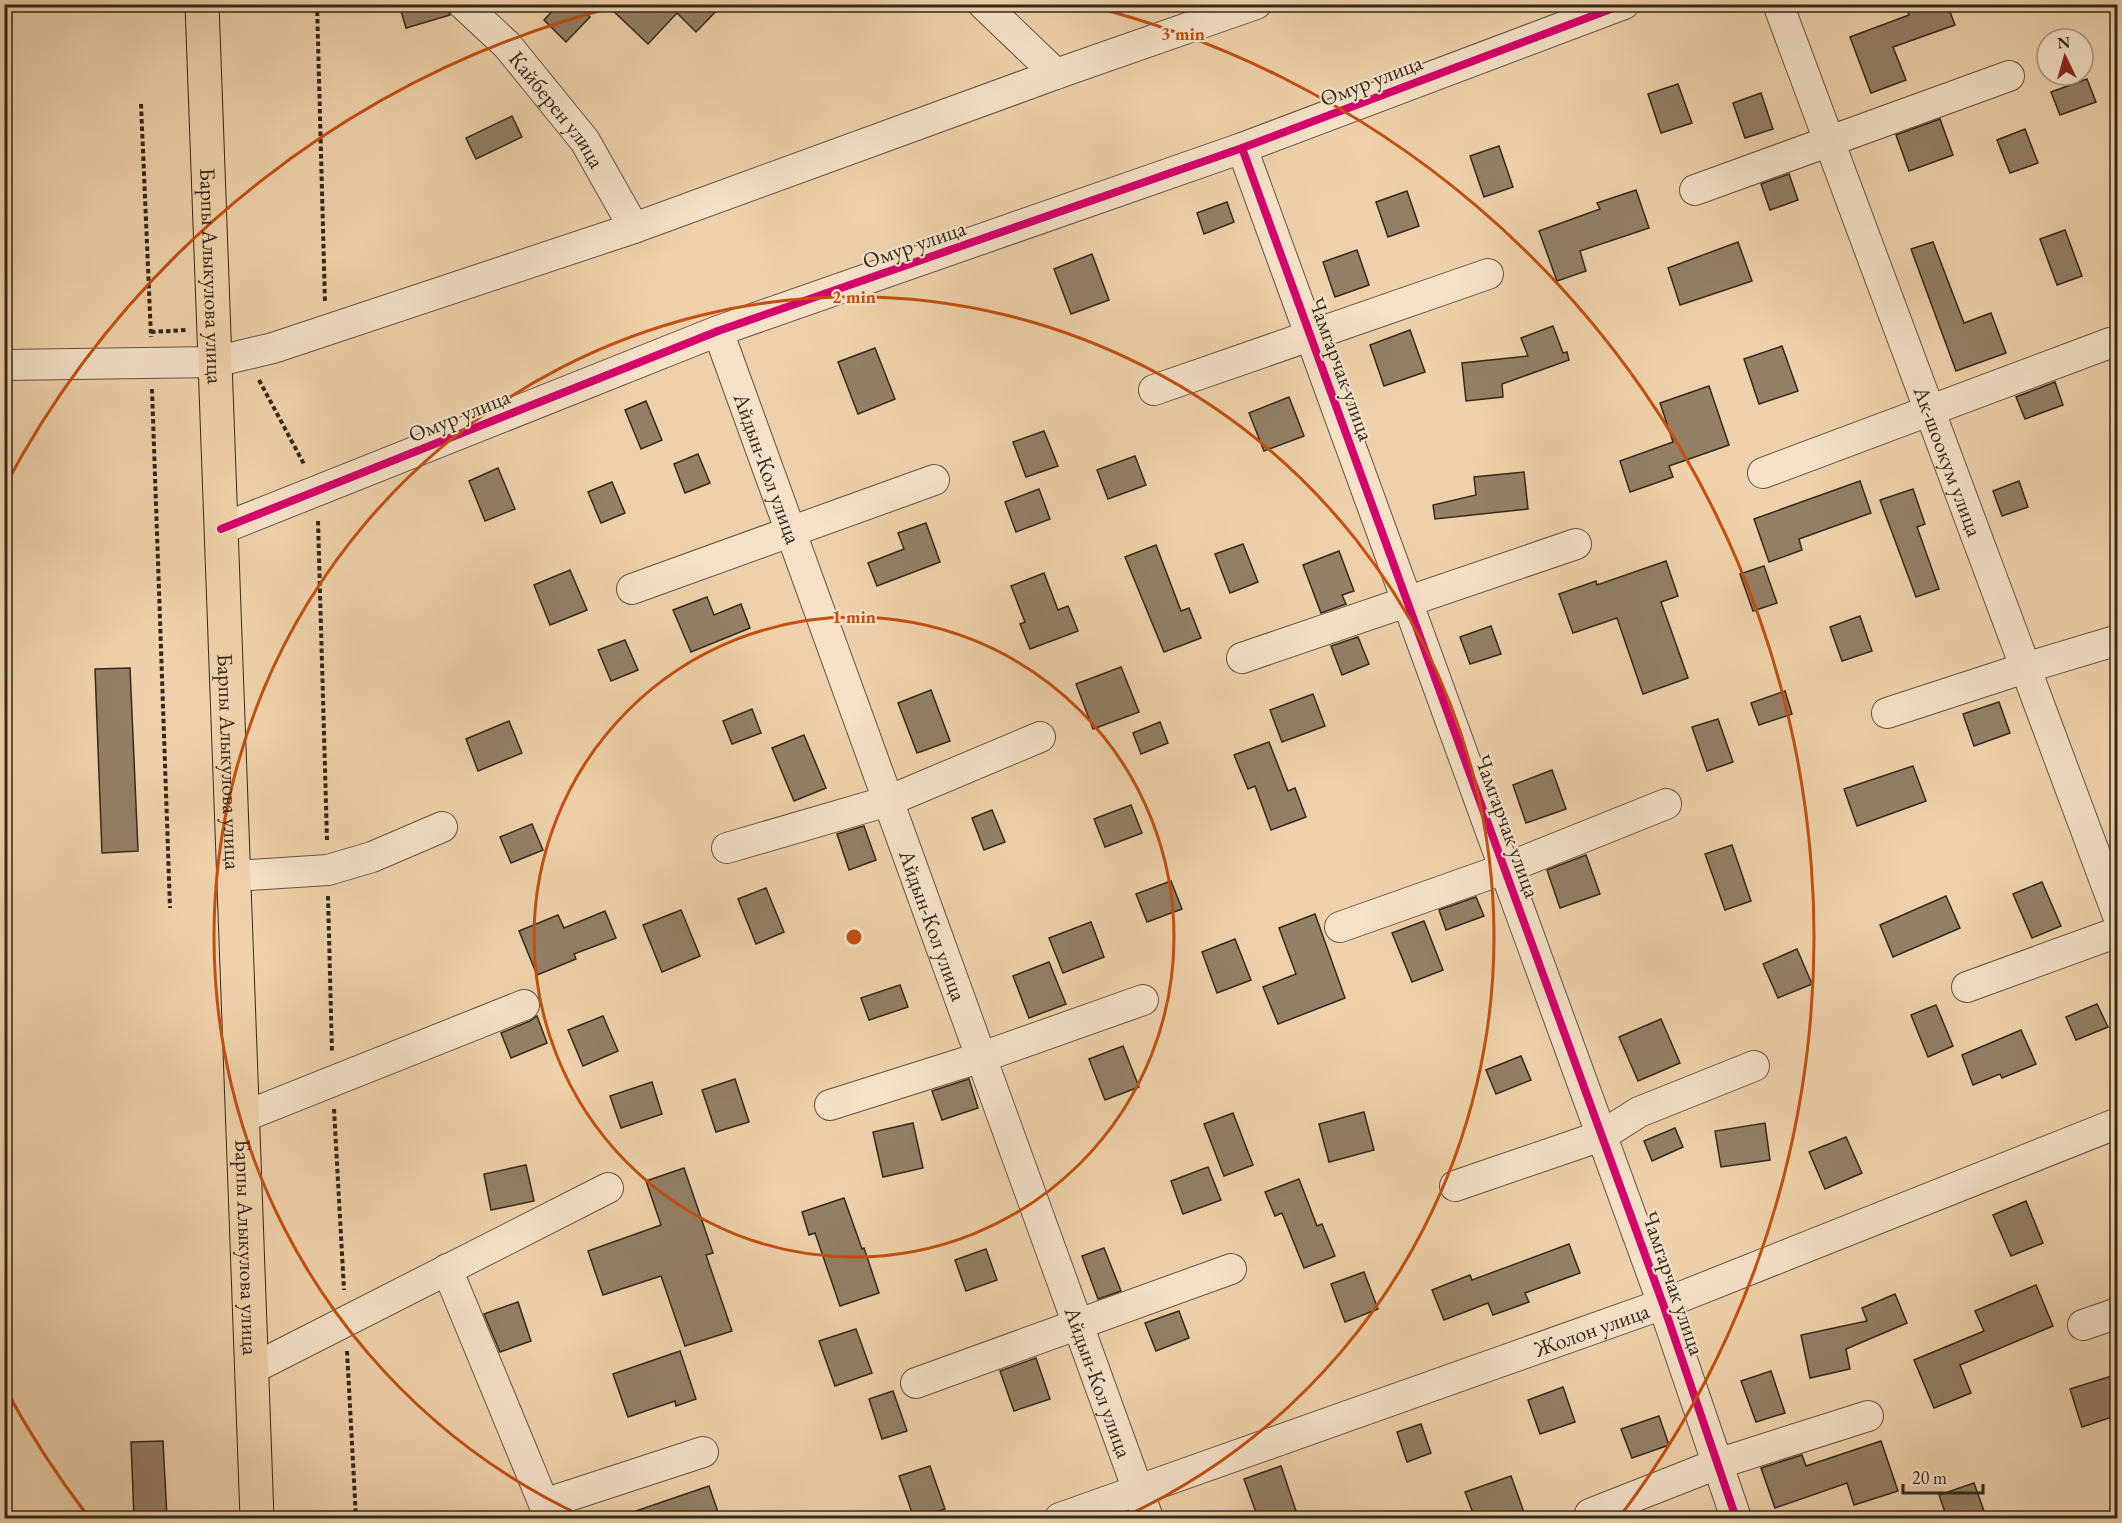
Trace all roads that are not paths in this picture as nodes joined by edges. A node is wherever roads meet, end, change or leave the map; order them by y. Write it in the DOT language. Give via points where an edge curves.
graph roads {
  1 [pos="202,4"];
  2 [pos="463,4"];
  3 [pos="983,4"];
  4 [pos="1256,4"];
  5 [pos="1624,4"];
  6 [pos="1778,4"];
  7 [pos="1056,74"];
  8 [pos="2009,76"];
  9 [pos="1829,141"];
  10 [pos="1242,148"];
  11 [pos="1695,190"];
  12 [pos="634,228"];
  13 [pos="1488,274"];
  14 [pos="718,332"];
  15 [pos="1310,336"];
  16 [pos="2110,343"];
  17 [pos="214,362"];
  18 [pos="4,365"];
  19 [pos="1154,390"];
  20 [pos="1929,410"];
  21 [pos="1764,473"];
  22 [pos="934,480"];
  23 [pos="222,529"];
  24 [pos="791,531"];
  25 [pos="1576,544"];
  26 [pos="632,589"];
  27 [pos="1407,602"];
  28 [pos="2118,640"];
  29 [pos="1242,658"];
  30 [pos="2025,668"];
  31 [pos="1887,714"];
  32 [pos="1040,737"];
  33 [pos="888,801"];
  34 [pos="1666,804"];
  35 [pos="442,827"];
  36 [pos="727,848"];
  37 [pos="1504,869"];
  38 [pos="234,876"];
  39 [pos="2118,916"];
  40 [pos="1340,927"];
  41 [pos="2118,932"];
  42 [pos="1966,987"];
  43 [pos="1143,1000"];
  44 [pos="524,1005"];
  45 [pos="982,1058"];
  46 [pos="1754,1066"];
  47 [pos="830,1105"];
  48 [pos="243,1117"];
  49 [pos="2118,1123"];
  50 [pos="1601,1136"];
  51 [pos="1455,1186"];
  52 [pos="608,1188"];
  53 [pos="447,1269"];
  54 [pos="1231,1269"];
  55 [pos="1663,1304"];
  56 [pos="2118,1313"];
  57 [pos="1078,1325"];
  58 [pos="2083,1325"];
  59 [pos="252,1369"];
  60 [pos="916,1383"];
  61 [pos="1868,1416"];
  62 [pos="703,1452"];
  63 [pos="1717,1464"];
  64 [pos="1138,1490"];
  65 [pos="546,1511"];
  66 [pos="1590,1514"];
  67 [pos="257,1518"];
  68 [pos="1060,1518"];
  69 [pos="1148,1518"];
  70 [pos="1736,1518"];
  1 -- 17 [label="main road, Барпы Алыкулова улица"];
  2 -- 12 [label="street, Кайберен улица" via="507,45 585,141"];
  3 -- 7 [label="street"];
  4 -- 7 [label="street"];
  5 -- 10 [label="street, Омур улица"];
  6 -- 9 [label="street, Ак-шоокум улица"];
  7 -- 12 [label="street"];
  8 -- 9 [label="street"];
  9 -- 11 [label="street"];
  9 -- 20 [label="street, Ак-шоокум улица"];
  10 -- 14 [label="street, Омур улица"];
  10 -- 15 [label="street, Чамгарчак улица"];
  12 -- 17 [label="street"];
  13 -- 15 [label="street"];
  14 -- 23 [label="street, Омур улица"];
  14 -- 24 [label="street, Айдын-Кол улица"];
  15 -- 19 [label="street"];
  15 -- 27 [label="street, Чамгарчак улица"];
  16 -- 20 [label="street"];
  17 -- 18 [label="street"];
  17 -- 23 [label="main road, Барпы Алыкулова улица"];
  20 -- 21 [label="street"];
  20 -- 30 [label="street, Ак-шоокум улица"];
  22 -- 24 [label="street"];
  23 -- 38 [label="main road, Барпы Алыкулова улица"];
  24 -- 26 [label="street"];
  24 -- 33 [label="street, Айдын-Кол улица"];
  25 -- 27 [label="street"];
  27 -- 29 [label="street"];
  27 -- 37 [label="street, Чамгарчак улица"];
  28 -- 30 [label="street"];
  30 -- 31 [label="street"];
  30 -- 39 [label="street, Ак-шоокум улица"];
  32 -- 33 [label="street"];
  33 -- 36 [label="street"];
  33 -- 45 [label="street, Айдын-Кол улица"];
  34 -- 37 [label="street"];
  35 -- 38 [label="street" via="372,857 328,870"];
  37 -- 40 [label="street"];
  37 -- 50 [label="street, Чамгарчак улица"];
  38 -- 48 [label="main road, Барпы Алыкулова улица"];
  41 -- 42 [label="street"];
  43 -- 45 [label="street"];
  44 -- 48 [label="street"];
  45 -- 47 [label="street"];
  45 -- 57 [label="street, Айдын-Кол улица"];
  46 -- 50 [label="street" via="1639,1112"];
  48 -- 59 [label="main road, Барпы Алыкулова улица"];
  49 -- 55 [label="street, Жолон улица"];
  50 -- 51 [label="street"];
  50 -- 55 [label="street, Чамгарчак улица"];
  52 -- 53 [label="street"];
  53 -- 59 [label="street"];
  53 -- 65 [label="street"];
  54 -- 57 [label="street"];
  55 -- 63 [label="street, Чамгарчак улица"];
  55 -- 64 [label="street, Жолон улица"];
  56 -- 58 [label="street"];
  57 -- 60 [label="street"];
  57 -- 64 [label="street, Айдын-Кол улица"];
  59 -- 67 [label="main road, Барпы Алыкулова улица"];
  61 -- 63 [label="street"];
  62 -- 65 [label="street"];
  63 -- 66 [label="street"];
  63 -- 70 [label="street, Чамгарчак улица"];
  64 -- 68 [label="street, Жолон улица"];
  64 -- 69 [label="street, Айдын-Кол улица"];
}
